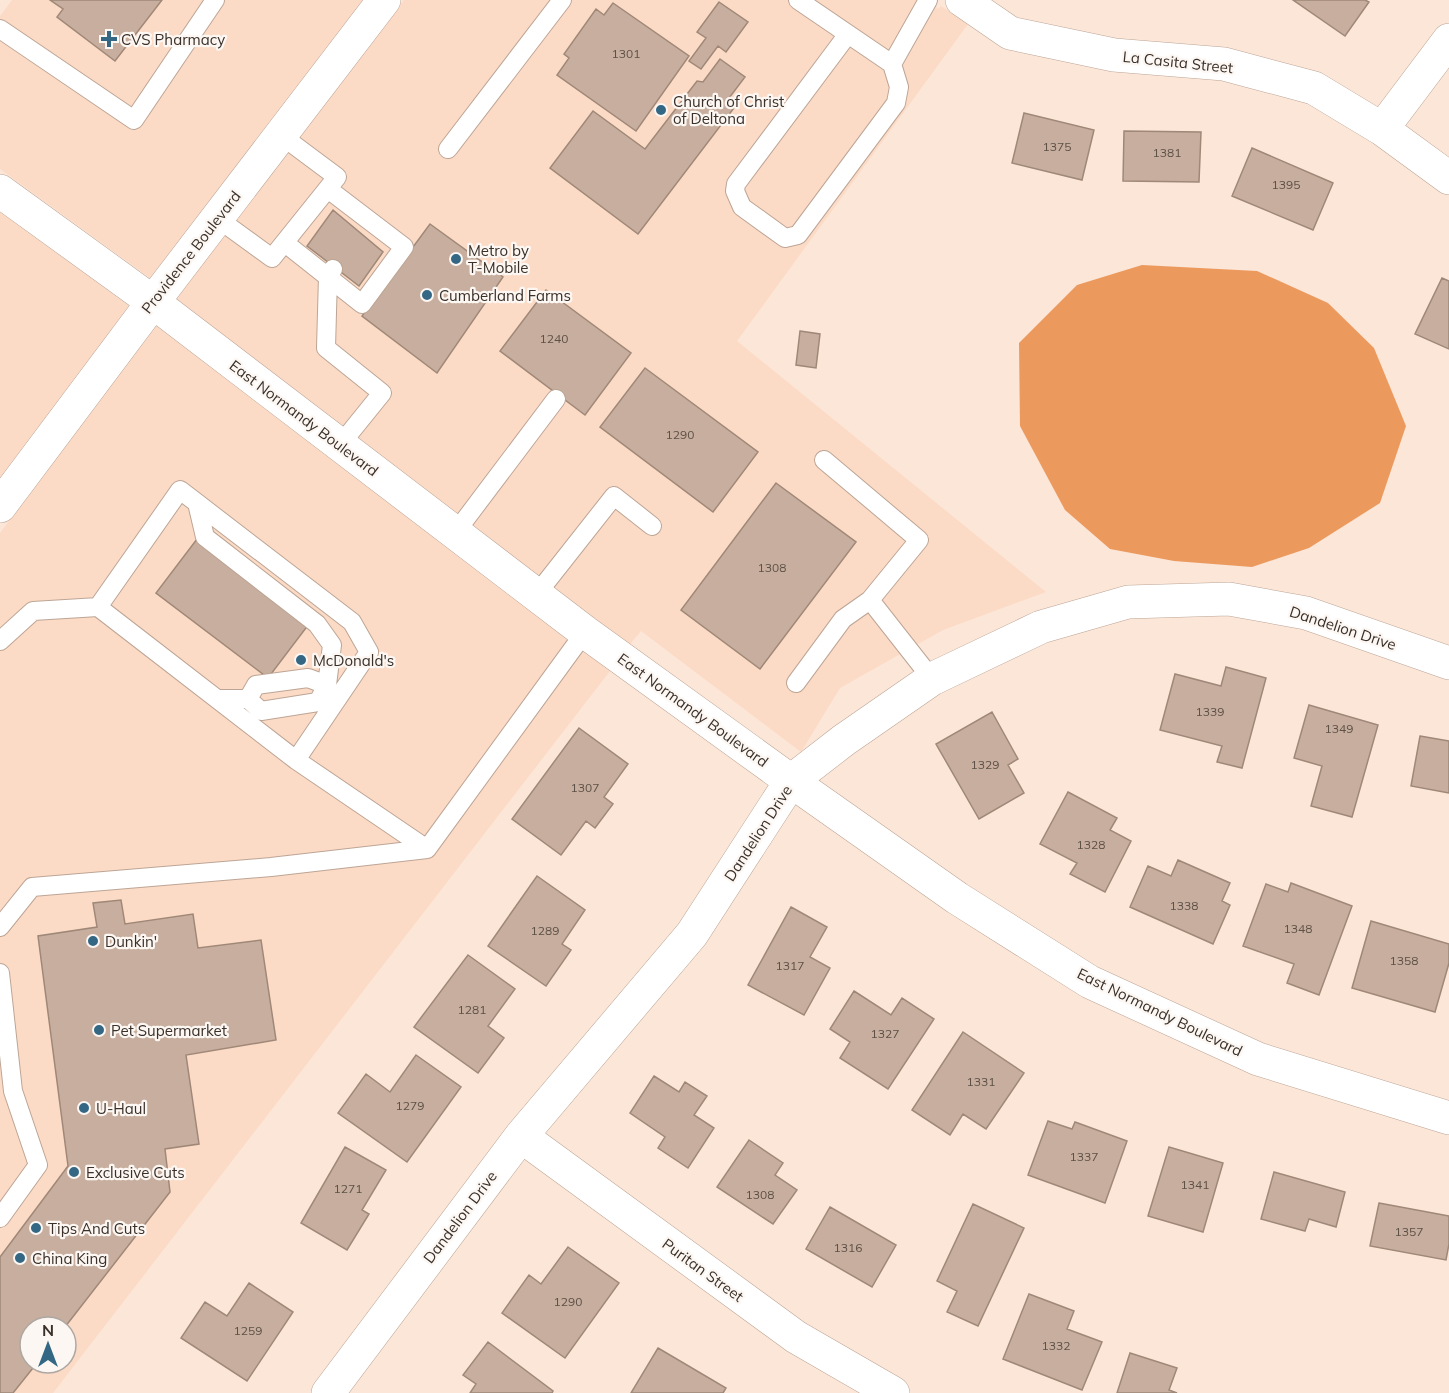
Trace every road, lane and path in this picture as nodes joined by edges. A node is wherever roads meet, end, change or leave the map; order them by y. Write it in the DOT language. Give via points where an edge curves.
graph roads {
  1 [pos="215,0"];
  2 [pos="384,0"];
  3 [pos="562,0"];
  4 [pos="798,0"];
  5 [pos="928,0"];
  6 [pos="962,0"];
  7 [pos="0,29"];
  8 [pos="848,34"];
  9 [pos="1449,40"];
  10 [pos="892,64"];
  11 [pos="1382,129"];
  12 [pos="282,136"];
  13 [pos="448,149"];
  14 [pos="1449,177"];
  15 [pos="328,189"];
  16 [pos="0,190"];
  17 [pos="217,218"];
  18 [pos="285,243"];
  19 [pos="331,271"];
  20 [pos="153,302"];
  21 [pos="556,399"];
  22 [pos="340,445"];
  23 [pos="824,460"];
  24 [pos="197,502"];
  25 [pos="0,506"];
  26 [pos="652,526"];
  27 [pos="455,533"];
  28 [pos="536,595"];
  29 [pos="870,600"];
  30 [pos="98,607"];
  31 [pos="585,632"];
  32 [pos="0,641"];
  33 [pos="1449,663"];
  34 [pos="932,679"];
  35 [pos="796,683"];
  36 [pos="327,685"];
  37 [pos="219,699"];
  38 [pos="248,699"];
  39 [pos="297,760"];
  40 [pos="791,781"];
  41 [pos="427,849"];
  42 [pos="0,927"];
  43 [pos="0,973"];
  44 [pos="7,1087"];
  45 [pos="1449,1118"];
  46 [pos="521,1136"];
  47 [pos="0,1218"];
  48 [pos="328,1393"];
  49 [pos="893,1393"];
  1 -- 7 [label="lane" via="134,120"];
  2 -- 12 [label="street, Providence Boulevard"];
  3 -- 13 [label="lane"];
  4 -- 8 [label="lane"];
  5 -- 10 [label="lane"];
  6 -- 11 [label="street, La Casita Street" via="1010,33 1114,55 1224,64 1314,88"];
  8 -- 10 [label="lane"];
  8 -- 10 [label="lane" via="736,184 742,207 785,238 798,236 896,103 899,87"];
  9 -- 11 [label="street"];
  11 -- 14 [label="street, La Casita Street"];
  12 -- 15 [label="lane" via="337,177"];
  12 -- 17 [label="street, Providence Boulevard"];
  15 -- 18 [label="lane"];
  15 -- 19 [label="lane" via="365,227 404,247 362,304"];
  16 -- 20 [label="street, East Normandy Boulevard"];
  17 -- 18 [label="lane" via="272,258"];
  17 -- 20 [label="street, Providence Boulevard"];
  18 -- 19 [label="lane"];
  19 -- 22 [label="lane" via="326,348 382,393"];
  20 -- 22 [label="street, East Normandy Boulevard"];
  20 -- 25 [label="street, Providence Boulevard"];
  21 -- 27 [label="lane"];
  22 -- 27 [label="street, East Normandy Boulevard"];
  23 -- 29 [label="lane" via="918,540"];
  24 -- 30 [label="lane" via="180,490"];
  24 -- 36 [label="lane" via="205,537 317,624 332,645"];
  24 -- 39 [label="lane" via="352,622 369,652"];
  26 -- 28 [label="lane" via="614,496"];
  27 -- 28 [label="street, East Normandy Boulevard"];
  28 -- 31 [label="street, East Normandy Boulevard"];
  29 -- 34 [label="lane"];
  29 -- 35 [label="lane" via="843,619"];
  30 -- 32 [label="lane" via="33,611"];
  30 -- 37 [label="lane"];
  31 -- 40 [label="street, East Normandy Boulevard"];
  31 -- 41 [label="lane"];
  33 -- 34 [label="street, Dandelion Drive" via="1306,613 1229,599 1128,602 1041,627"];
  34 -- 40 [label="street, Dandelion Drive"];
  36 -- 38 [label="lane" via="308,678 256,685"];
  36 -- 38 [label="lane" via="318,702 261,711"];
  37 -- 38 [label="lane"];
  37 -- 39 [label="lane"];
  39 -- 41 [label="lane"];
  40 -- 45 [label="street, East Normandy Boulevard" via="957,898 1090,982 1258,1059"];
  40 -- 46 [label="street, Dandelion Drive" via="692,934"];
  41 -- 42 [label="lane" via="32,887"];
  43 -- 44 [label="lane"];
  44 -- 47 [label="lane" via="38,1165"];
  46 -- 48 [label="street, Dandelion Drive"];
  46 -- 49 [label="street, Puritan Street" via="796,1337"];
}
